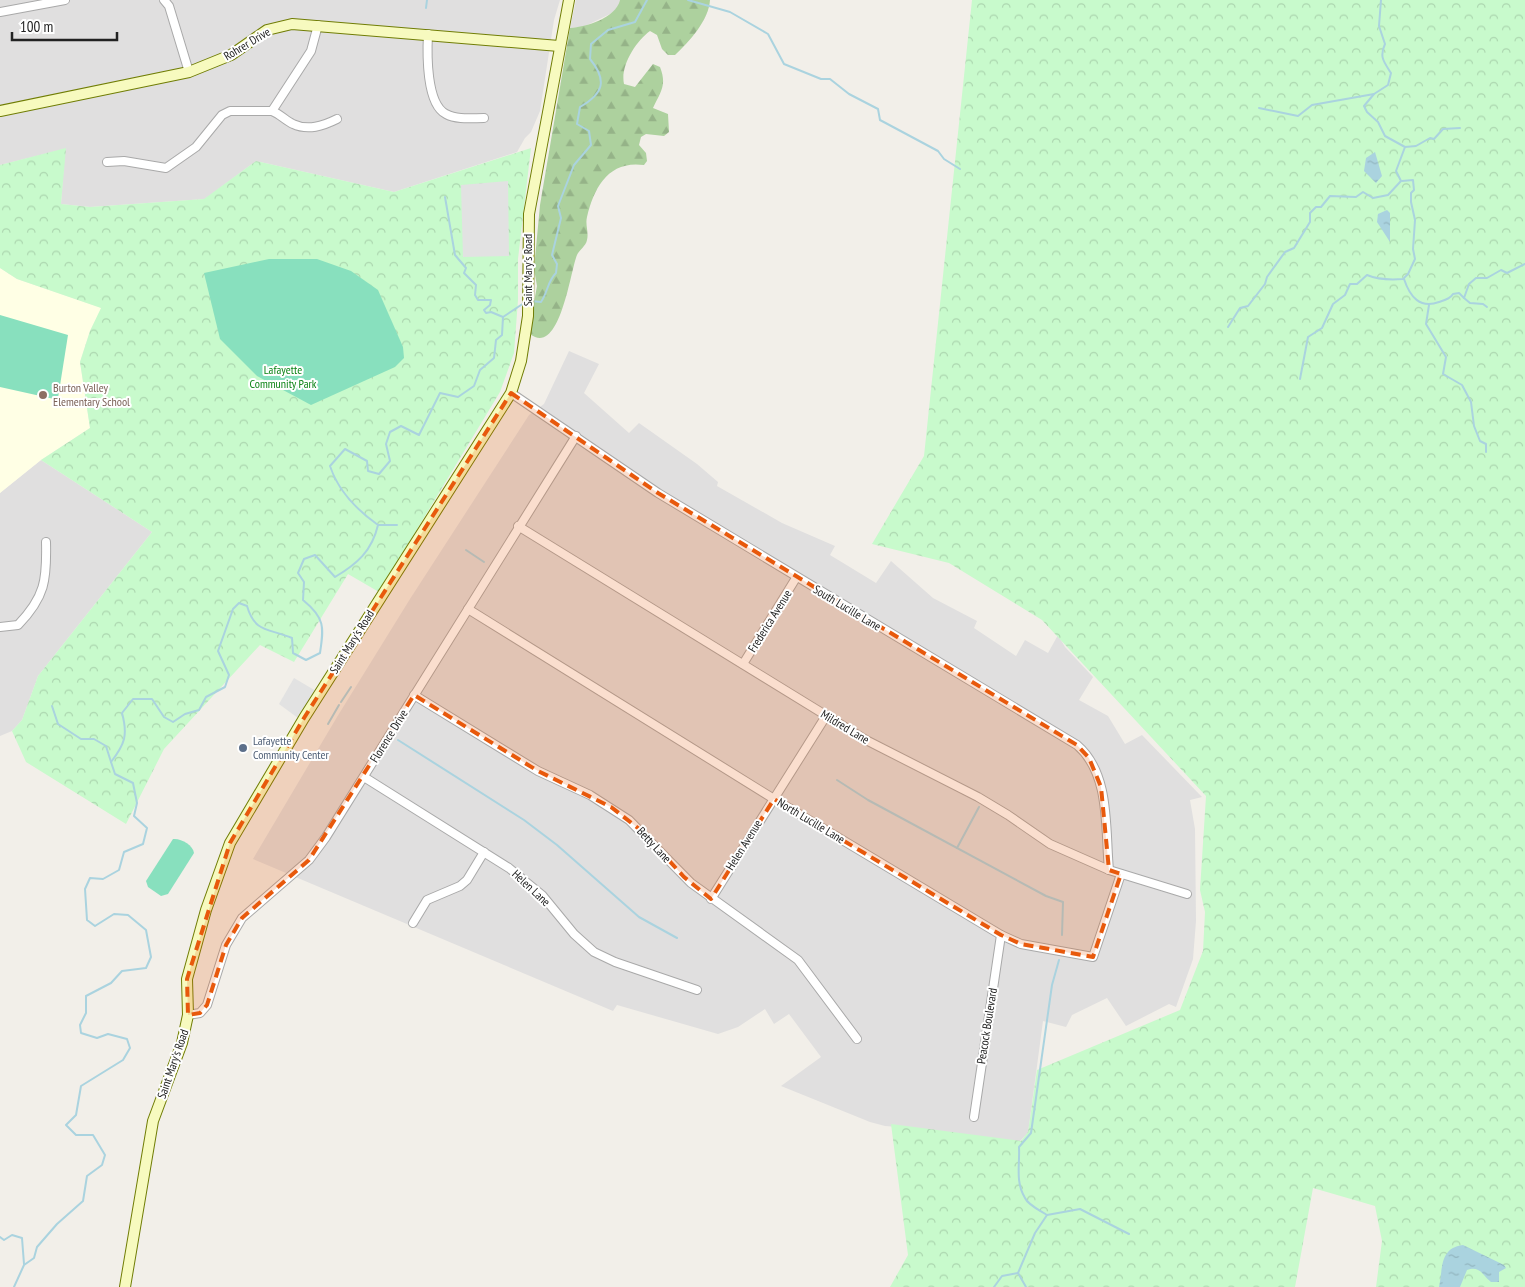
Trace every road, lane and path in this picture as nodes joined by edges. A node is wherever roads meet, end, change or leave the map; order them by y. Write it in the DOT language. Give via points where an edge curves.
graph roads {
  1 [pos="64,0"];
  2 [pos="164,0"];
  3 [pos="569,0"];
  4 [pos="0,12"];
  5 [pos="318,26"];
  6 [pos="428,34"];
  7 [pos="559,46"];
  8 [pos="190,72"];
  9 [pos="0,111"];
  10 [pos="272,111"];
  11 [pos="484,118"];
  12 [pos="337,119"];
  13 [pos="107,162"];
  14 [pos="510,392"];
  15 [pos="576,436"];
  16 [pos="518,526"];
  17 [pos="46,542"];
  18 [pos="796,578"];
  19 [pos="468,610"];
  20 [pos="0,627"];
  21 [pos="744,664"];
  22 [pos="414,695"];
  23 [pos="826,716"];
  24 [pos="364,777"];
  25 [pos="774,799"];
  26 [pos="484,852"];
  27 [pos="1109,870"];
  28 [pos="1121,874"];
  29 [pos="1187,894"];
  30 [pos="711,899"];
  31 [pos="413,923"];
  32 [pos="1001,935"];
  33 [pos="697,990"];
  34 [pos="188,1015"];
  35 [pos="857,1039"];
  36 [pos="974,1117"];
  37 [pos="125,1287"];
  1 -- 4 [label="street"];
  2 -- 8 [label="street" via="169,6"];
  3 -- 7 [label="street, Saint Mary's Road"];
  5 -- 6 [label="street, Rohrer Drive"];
  5 -- 8 [label="street, Rohrer Drive" via="278,26 232,55"];
  5 -- 10 [label="street" via="303,67"];
  6 -- 7 [label="street, Rohrer Drive"];
  6 -- 11 [label="street" via="426,61 438,107 444,114 454,117"];
  7 -- 14 [label="street, Saint Mary's Road" via="529,214 528,316 521,361"];
  8 -- 9 [label="street, Rohrer Drive"];
  10 -- 12 [label="street" via="293,124 308,127 322,126"];
  10 -- 13 [label="street" via="230,110 222,115 196,147 166,168 124,161"];
  14 -- 15 [label="street, South Lucille Lane"];
  14 -- 34 [label="street, Saint Mary's Road" via="304,718 230,844 206,910 187,979"];
  15 -- 16 [label="street, Florence Drive"];
  15 -- 18 [label="street, South Lucille Lane" via="658,493"];
  16 -- 19 [label="street, Florence Drive"];
  16 -- 21 [label="street, Mildred Lane"];
  17 -- 20 [label="street" via="45,583 31,611 18,625"];
  18 -- 21 [label="street, Frederica Avenue"];
  18 -- 27 [label="street, South Lucille Lane" via="1061,735 1084,752 1101,787"];
  19 -- 22 [label="street, Florence Drive"];
  19 -- 25 [label="street, North Lucille Lane"];
  21 -- 23 [label="street, Mildred Lane"];
  22 -- 24 [label="street, Florence Drive"];
  22 -- 30 [label="street, Betty Lane" via="538,772 610,807 643,832 684,877"];
  23 -- 25 [label="street, Helen Avenue"];
  23 -- 27 [label="street, Mildred Lane" via="887,752 978,797 1050,844"];
  24 -- 26 [label="street, Helen Lane"];
  24 -- 34 [label="street, Florence Drive" via="309,860 242,918 226,945 207,1005 200,1013"];
  25 -- 30 [label="street, Helen Avenue"];
  25 -- 32 [label="street, North Lucille Lane"];
  26 -- 31 [label="street" via="467,880 427,900"];
  26 -- 33 [label="street, Helen Lane" via="533,887 594,952"];
  27 -- 28 [label="street, Mildred Lane"];
  28 -- 29 [label="street, Mildred Lane"];
  28 -- 32 [label="street, North Lucille Lane" via="1093,957 1021,944"];
  30 -- 35 [label="street, Betty Lane" via="798,960"];
  32 -- 36 [label="street, Peacock Boulevard"];
  34 -- 37 [label="street, Saint Mary's Road" via="182,1043 153,1121"];
}
